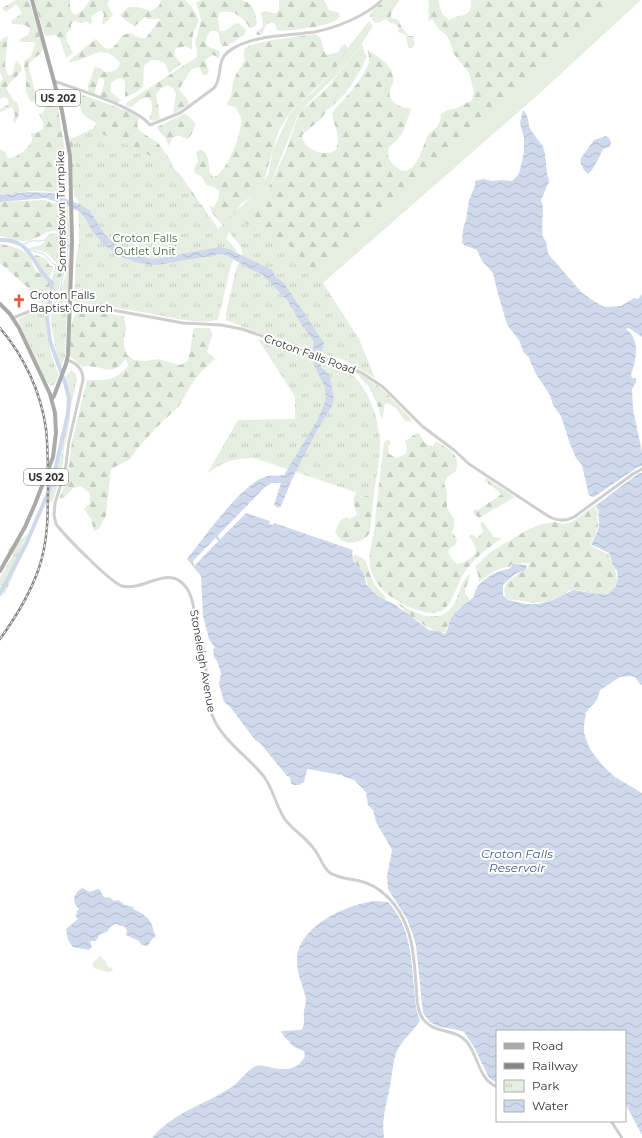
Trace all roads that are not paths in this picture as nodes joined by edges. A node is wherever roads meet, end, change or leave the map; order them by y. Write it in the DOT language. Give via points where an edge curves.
graph roads {
  1 [pos="32,0"];
  2 [pos="382,0"];
  3 [pos="54,81"];
  4 [pos="0,304"];
  5 [pos="70,306"];
  6 [pos="14,318"];
  7 [pos="67,360"];
  8 [pos="52,399"];
  9 [pos="642,470"];
  10 [pos="0,571"];
  11 [pos="496,1087"];
  12 [pos="612,1122"];
  13 [pos="622,1138"];
  1 -- 3 [label="main road, Somerstown Turnpike / US 202"];
  2 -- 3 [label="street" via="365,14 319,30 242,43 229,50 223,57 218,82 214,88 180,113 150,125 130,110"];
  3 -- 5 [label="main road, Somerstown Turnpike / US 202" via="68,144 72,198"];
  4 -- 6 [label="main road"];
  5 -- 6 [label="street, Croton Falls Road" via="43,306"];
  5 -- 7 [label="main road, Somerstown Turnpike / US 202"];
  5 -- 9 [label="street, Croton Falls Road" via="101,308 183,323 221,324 356,369 378,383 422,426 469,464 554,519 562,521 574,517"];
  6 -- 8 [label="main road"];
  7 -- 8 [label="main road, Somerstown Turnpike / US 202"];
  7 -- 11 [label="street, Stoneleigh Avenue" via="79,366 83,380 69,441 65,472 54,512 58,526 117,584 133,586 157,578 168,578 179,582 188,590 201,636 209,704 217,725 265,778 283,816 313,847 329,872 338,877 370,884 383,892 393,903 412,941 418,1006 422,1017 432,1028 456,1034 466,1041 486,1079"];
  8 -- 10 [label="main road, US 202" via="56,433 53,457 32,512"];
  12 -- 13 [label="street"];
}
